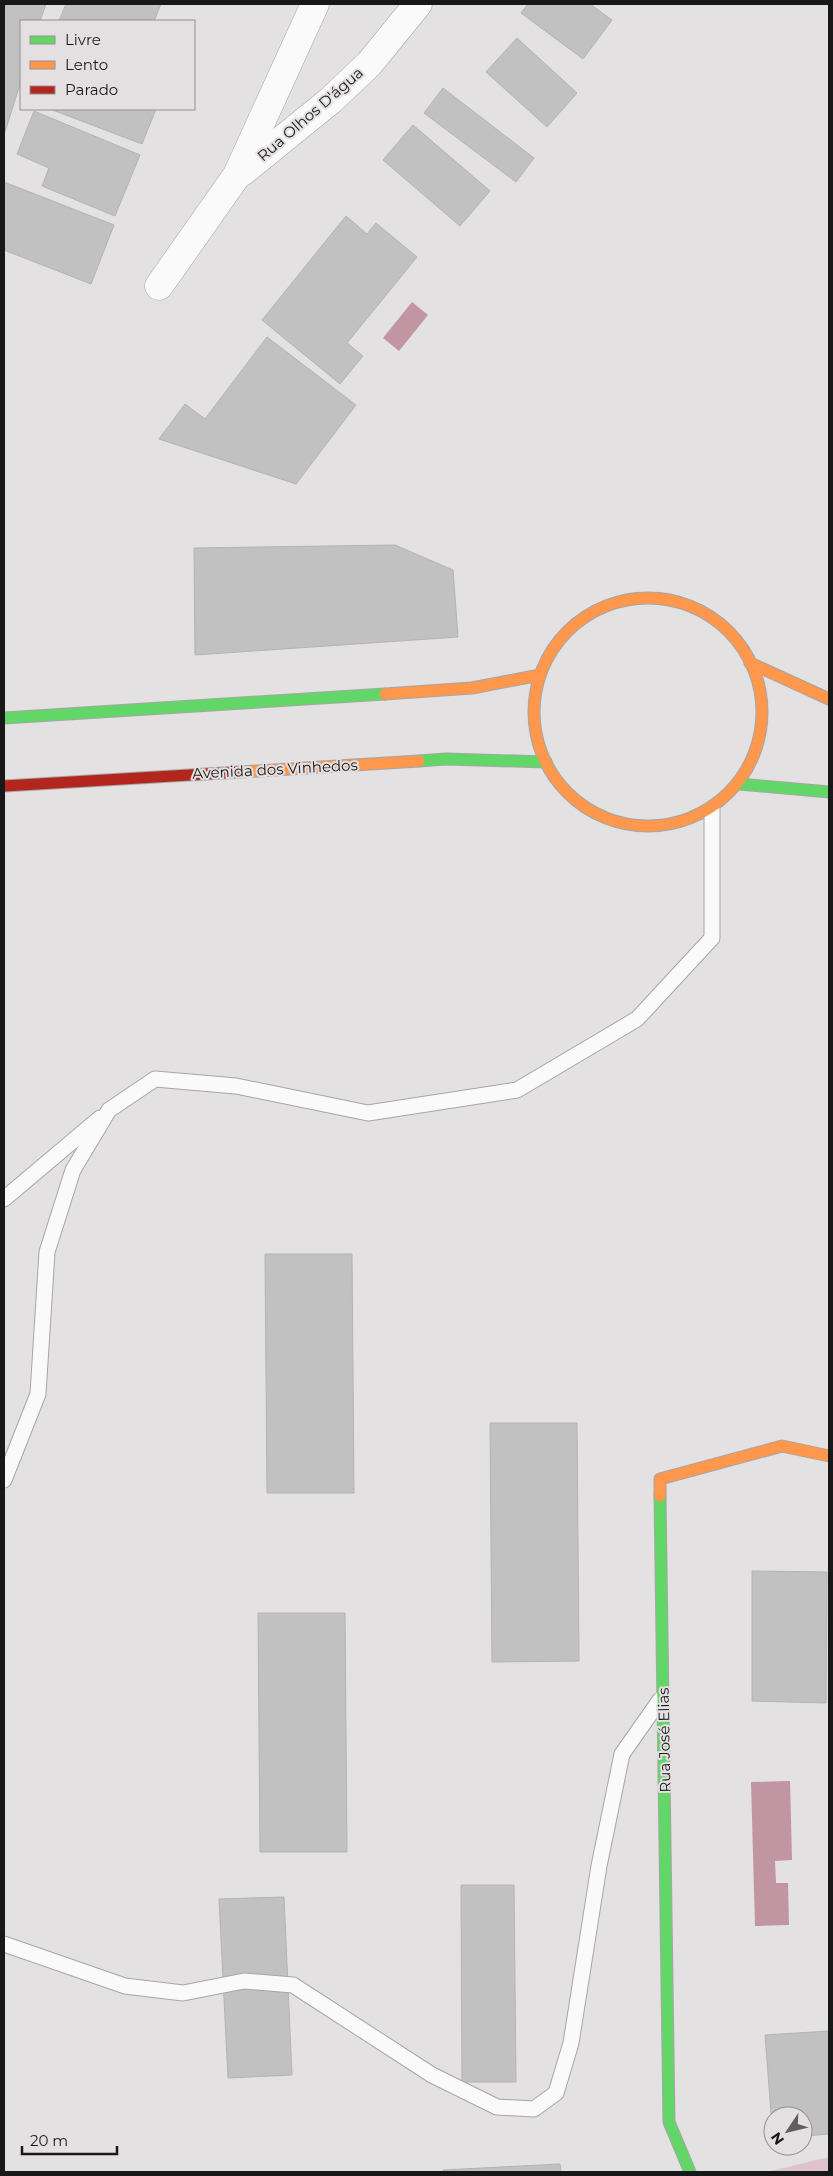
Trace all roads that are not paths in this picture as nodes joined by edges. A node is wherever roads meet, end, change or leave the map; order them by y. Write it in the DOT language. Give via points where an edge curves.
graph roads {
  1 [pos="315,4"];
  2 [pos="418,4"];
  3 [pos="238,175"];
  4 [pos="159,286"];
  5 [pos="750,663"];
  6 [pos="540,675"];
  7 [pos="829,699"];
  8 [pos="4,718"];
  9 [pos="546,762"];
  10 [pos="739,784"];
  11 [pos="4,786"];
  12 [pos="829,792"];
  13 [pos="712,809"];
  14 [pos="109,1110"];
  15 [pos="4,1199"];
  16 [pos="829,1456"];
  17 [pos="4,1480"];
  18 [pos="663,1696"];
  19 [pos="4,1944"];
  20 [pos="690,2172"];
  1 -- 3 [label="street, Rua Olhos D'água"];
  2 -- 3 [label="street, Rua Olhos D'água" via="369,64 338,94"];
  3 -- 4 [label="street, Rua Olhos D'água"];
  5 -- 6 [label="main road" via="742,646 714,618 678,601 639,597 601,606 568,628 544,660"];
  5 -- 7 [label="main road"];
  5 -- 10 [label="main road" via="758,679 763,716 757,752"];
  6 -- 8 [label="main road" via="472,688"];
  6 -- 9 [label="main road" via="533,697 535,736"];
  9 -- 11 [label="main road, Avenida dos Vinhedos" via="446,759"];
  9 -- 13 [label="main road" via="550,773 574,801 606,820 642,827 679,824"];
  10 -- 12 [label="main road"];
  10 -- 13 [label="main road"];
  13 -- 14 [label="lane" via="712,938 637,1019 517,1090 368,1113 236,1086 156,1080"];
  14 -- 15 [label="lane"];
  14 -- 17 [label="lane" via="73,1170 47,1252 38,1394"];
  16 -- 18 [label="main road, Rua José Elias" via="782,1446 660,1478"];
  18 -- 19 [label="lane" via="622,1754 571,2043 556,2093 534,2109 497,2108 432,2075 293,1984 244,1981 183,1993 125,1986"];
  18 -- 20 [label="main road, Rua José Elias" via="669,2122"];
}
